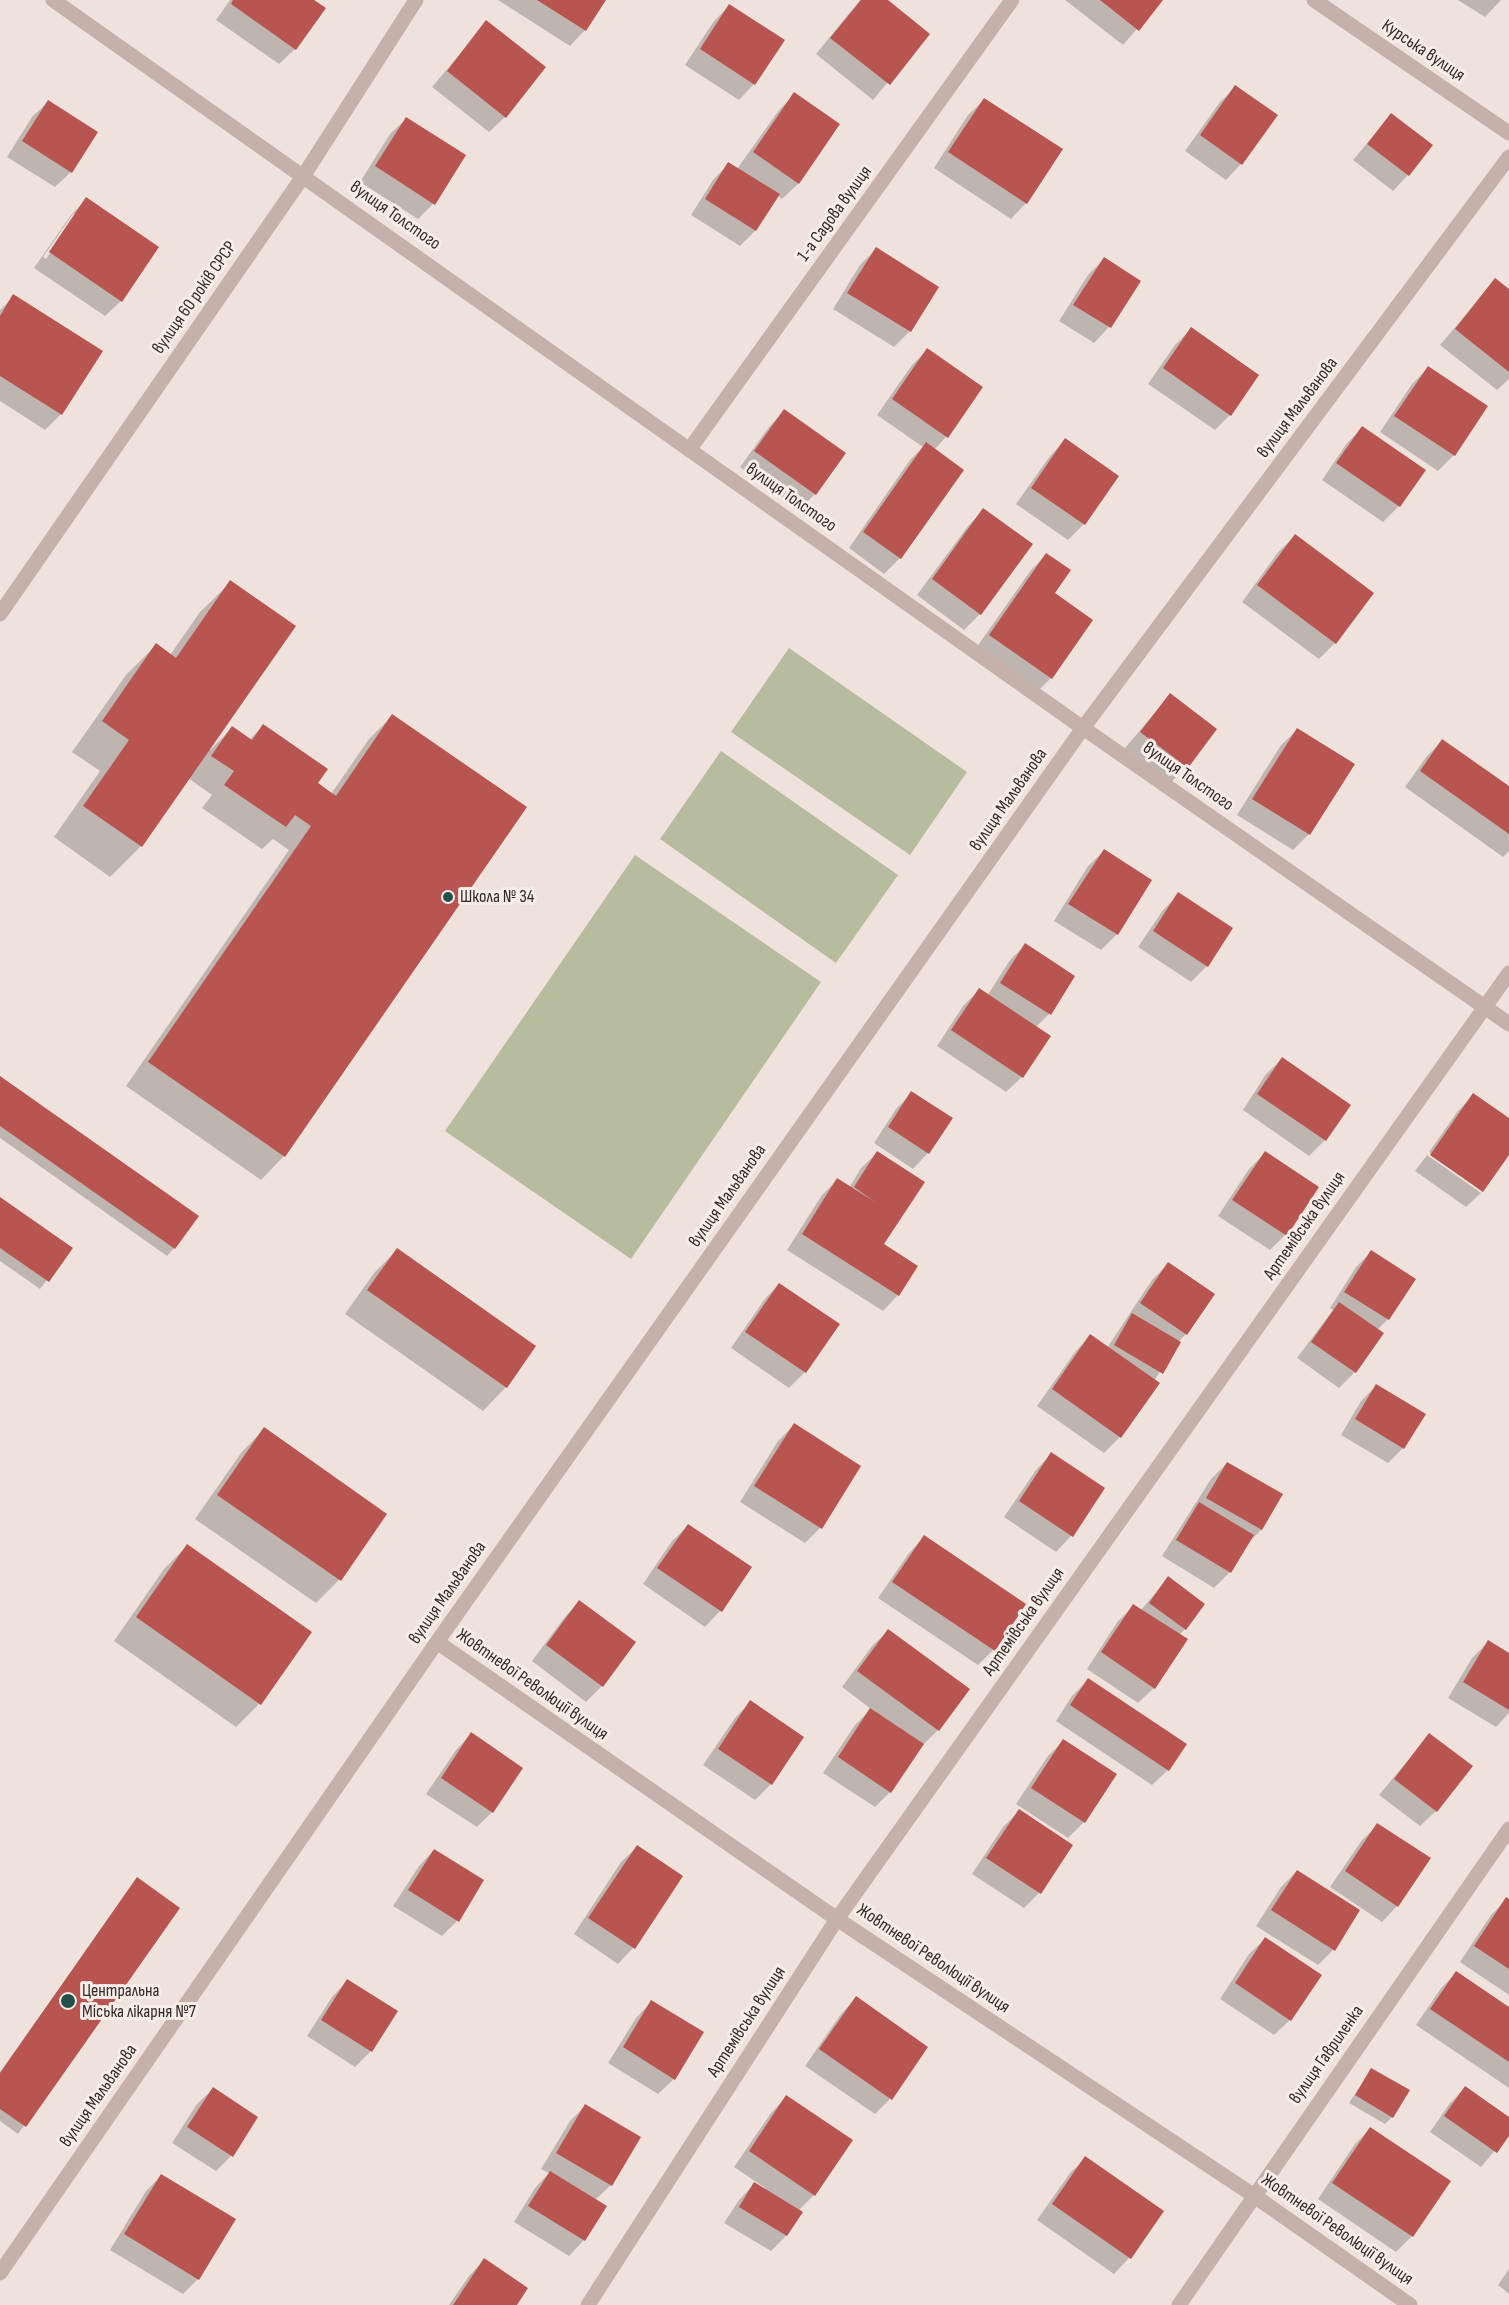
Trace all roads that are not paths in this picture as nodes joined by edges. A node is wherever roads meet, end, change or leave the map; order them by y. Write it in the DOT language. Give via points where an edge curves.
graph roads {
  1 [pos="52,0"];
  2 [pos="416,0"];
  3 [pos="1012,0"];
  4 [pos="1314,0"];
  5 [pos="1509,133"];
  6 [pos="1509,157"];
  7 [pos="304,175"];
  8 [pos="689,450"];
  9 [pos="0,614"];
  10 [pos="1083,728"];
  11 [pos="1509,973"];
  12 [pos="1485,1006"];
  13 [pos="1509,1023"];
  14 [pos="437,1642"];
  15 [pos="1509,1829"];
  16 [pos="837,1919"];
  17 [pos="1252,2195"];
  18 [pos="0,2273"];
  19 [pos="588,2305"];
  20 [pos="1179,2305"];
  21 [pos="1410,2305"];
  1 -- 7 [label="street, вулиця Толстого"];
  2 -- 7 [label="street, вулиця 60 років СРСР"];
  3 -- 8 [label="street, 1-а Садова вулиця"];
  4 -- 5 [label="street, Курська вулиця"];
  6 -- 10 [label="street, вулиця Мальванова"];
  7 -- 8 [label="street, вулиця Толстого"];
  7 -- 9 [label="street, вулиця 60 років СРСР"];
  8 -- 10 [label="street, вулиця Толстого"];
  10 -- 12 [label="street, вулиця Толстого"];
  10 -- 14 [label="street, вулиця Мальванова"];
  11 -- 12 [label="street, Артемівська вулиця"];
  12 -- 13 [label="street, вулиця Толстого"];
  12 -- 16 [label="street, Артемівська вулиця"];
  14 -- 16 [label="street, Жовтневої Революції вулиця"];
  14 -- 18 [label="street, вулиця Мальванова"];
  15 -- 17 [label="street, вулиця Гавриленка"];
  16 -- 17 [label="street, Жовтневої Революції вулиця"];
  16 -- 19 [label="street, Артемівська вулиця"];
  17 -- 20 [label="street, вулиця Гавриленка"];
  17 -- 21 [label="street, Жовтневої Революції вулиця"];
}
